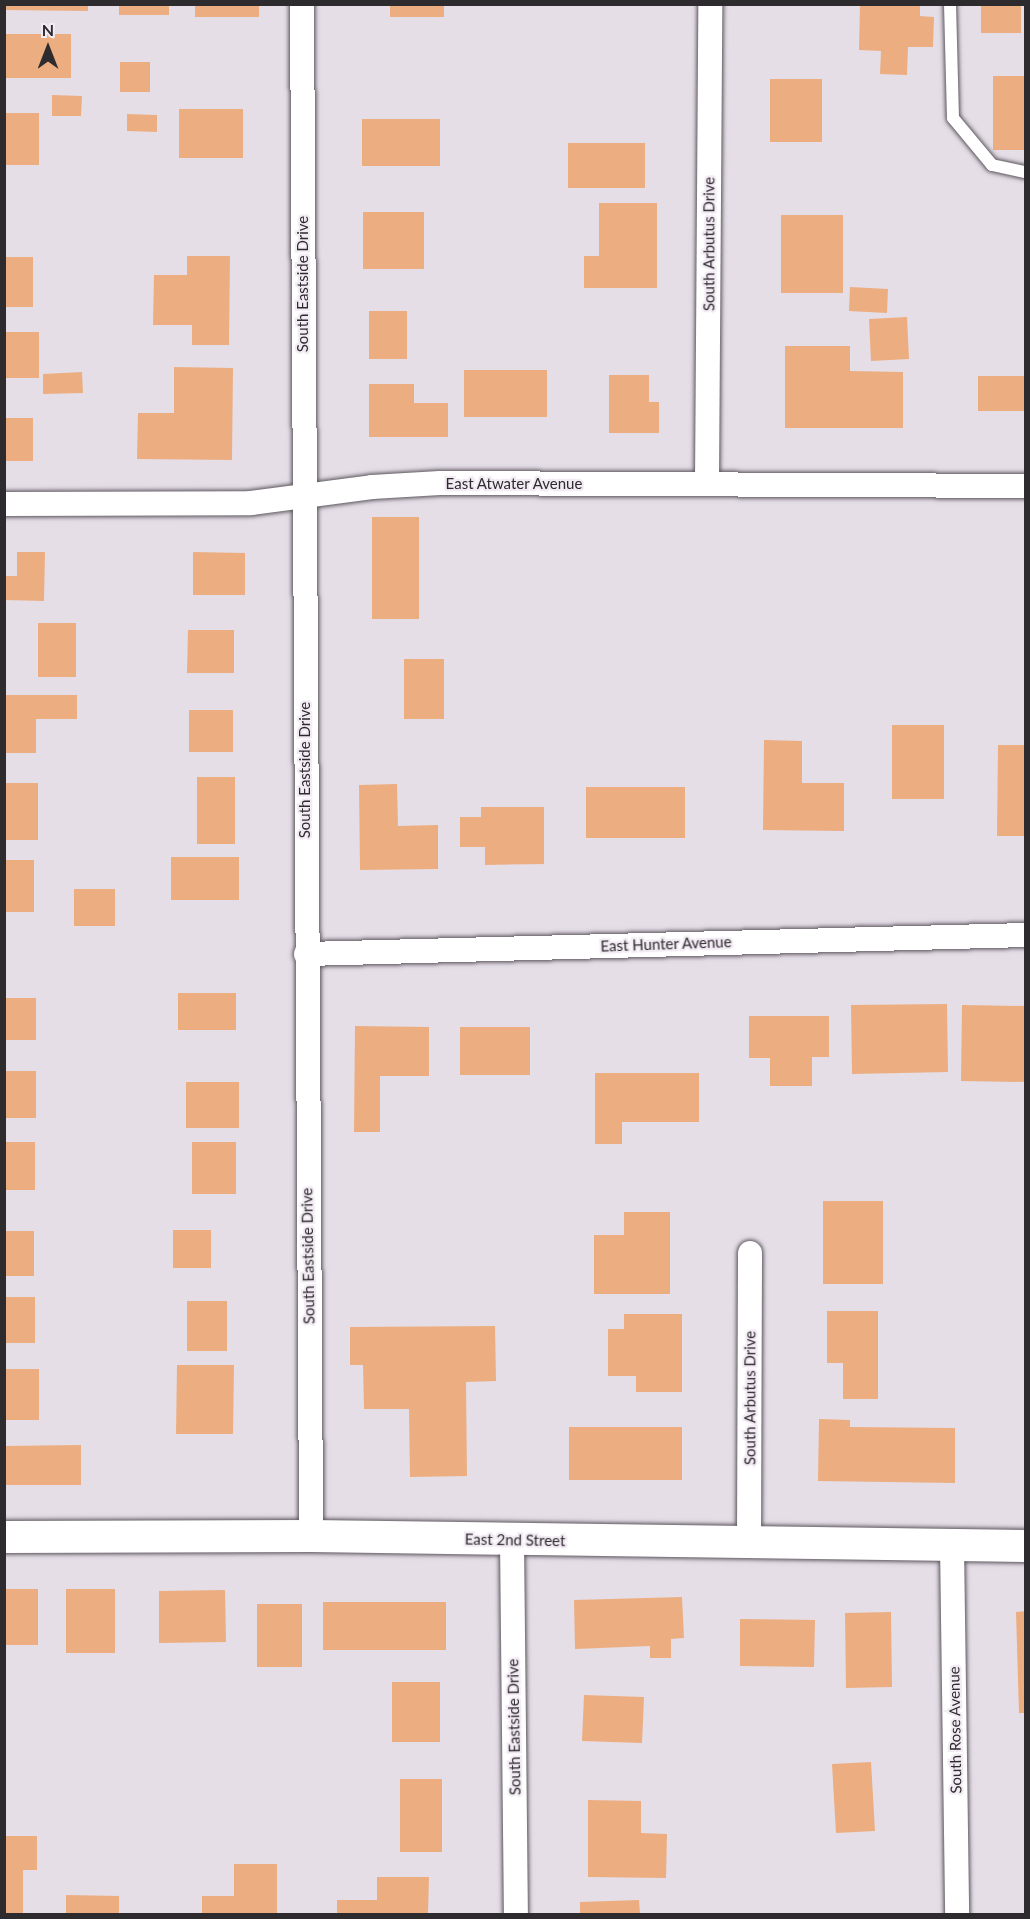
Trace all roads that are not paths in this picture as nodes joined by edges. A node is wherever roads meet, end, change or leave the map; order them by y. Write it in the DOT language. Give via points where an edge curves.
graph roads {
  1 [pos="302,4"];
  2 [pos="710,4"];
  3 [pos="950,4"];
  4 [pos="1026,172"];
  5 [pos="707,484"];
  6 [pos="1026,486"];
  7 [pos="303,498"];
  8 [pos="4,504"];
  9 [pos="1026,935"];
  10 [pos="306,954"];
  11 [pos="750,1253"];
  12 [pos="311,1536"];
  13 [pos="4,1537"];
  14 [pos="512,1540"];
  15 [pos="749,1544"];
  16 [pos="952,1545"];
  17 [pos="1026,1546"];
  18 [pos="516,1914"];
  19 [pos="957,1914"];
  1 -- 7 [label="street, South Eastside Drive"];
  2 -- 5 [label="street, South Arbutus Drive"];
  3 -- 4 [label="lane" via="953,118 992,165"];
  5 -- 6 [label="street, East Atwater Avenue"];
  5 -- 7 [label="street, East Atwater Avenue" via="440,483 372,487"];
  7 -- 8 [label="street, East Atwater Avenue" via="194,506"];
  7 -- 10 [label="street, South Eastside Drive"];
  9 -- 10 [label="street, East Hunter Avenue"];
  10 -- 12 [label="street, South Eastside Drive"];
  11 -- 15 [label="street, South Arbutus Drive"];
  12 -- 13 [label="street, East 2nd Street"];
  12 -- 14 [label="street, East 2nd Street"];
  14 -- 15 [label="street, East 2nd Street"];
  14 -- 18 [label="street, South Eastside Drive"];
  15 -- 16 [label="street, East 2nd Street"];
  16 -- 17 [label="street, East 2nd Street"];
  16 -- 19 [label="street, South Rose Avenue"];
}
